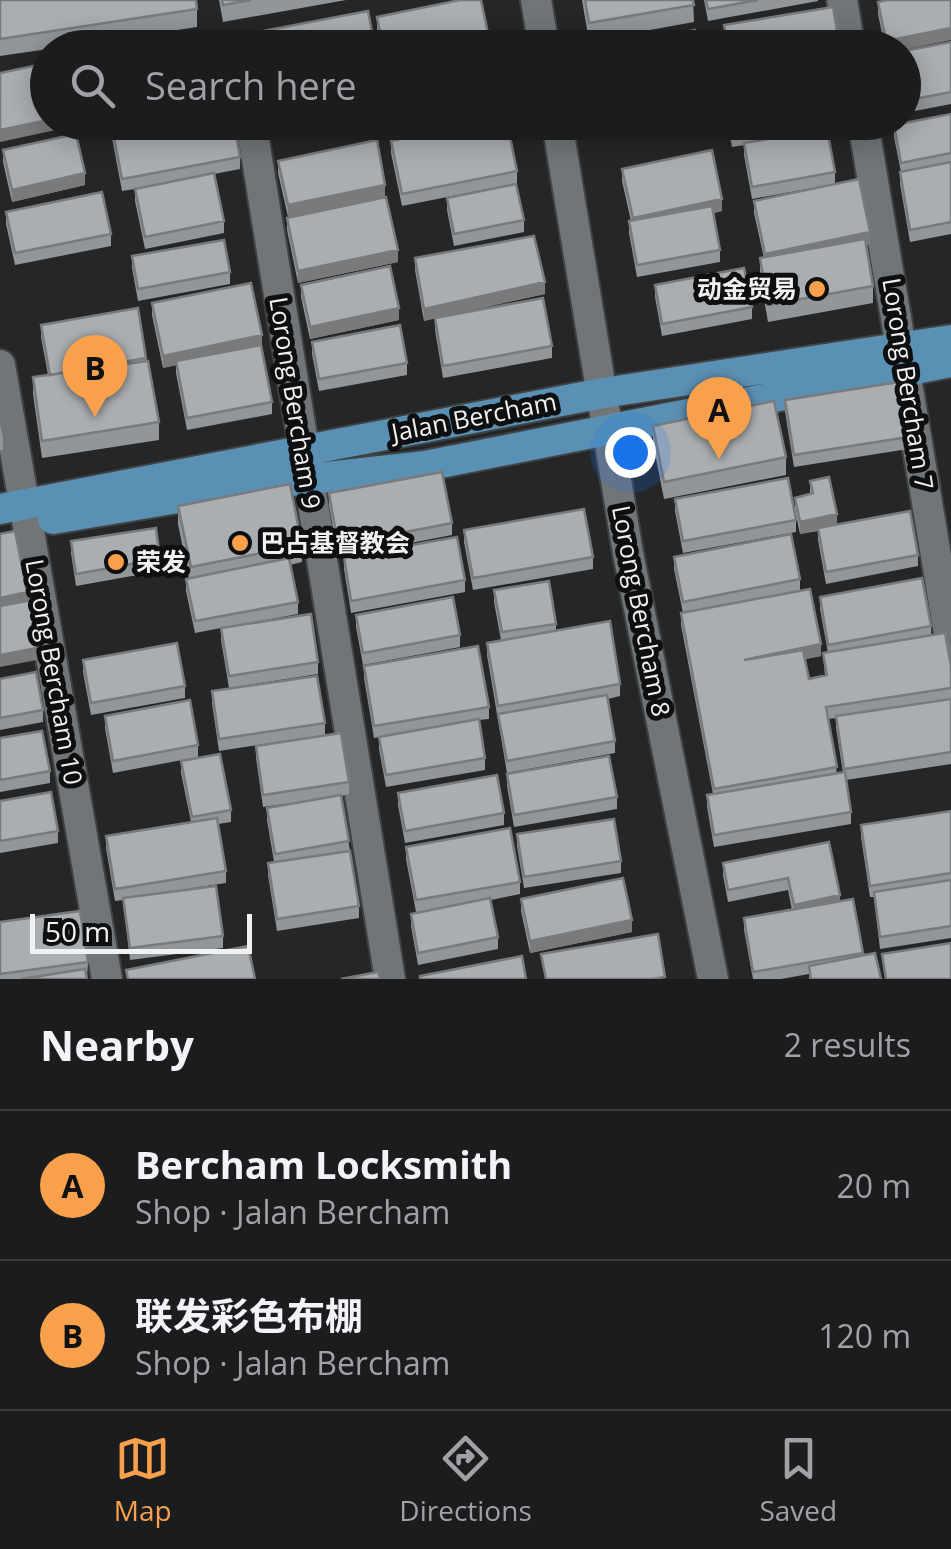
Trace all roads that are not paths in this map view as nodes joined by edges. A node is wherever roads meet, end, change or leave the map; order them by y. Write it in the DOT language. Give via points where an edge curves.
graph roads {
  1 [pos="536,0"];
  2 [pos="842,0"];
  3 [pos="541,30"];
  4 [pos="847,30"];
  5 [pos="253,140"];
  6 [pos="560,140"];
  7 [pos="866,140"];
  8 [pos="951,340"];
  9 [pos="904,358"];
  10 [pos="951,362"];
  11 [pos="0,366"];
  12 [pos="603,392"];
  13 [pos="609,432"];
  14 [pos="302,449"];
  15 [pos="308,479"];
  16 [pos="13,516"];
  17 [pos="951,645"];
  18 [pos="107,979"];
  19 [pos="390,979"];
  20 [pos="713,979"];
  1 -- 3 [label="street"];
  2 -- 4 [label="street"];
  5 -- 14 [label="street, Lorong Bercham 9"];
  6 -- 12 [label="street, Lorong Bercham 8"];
  7 -- 9 [label="street, Lorong Bercham 7"];
  8 -- 9 [label="main road, Jalan Bercham"];
  9 -- 10 [label="main road, Jalan Bercham"];
  9 -- 12 [label="main road, Jalan Bercham"];
  9 -- 13 [label="main road, Jalan Bercham"];
  9 -- 17 [label="street, Lorong Bercham 7"];
  11 -- 16 [label="street, Lorong Bercham 10"];
  12 -- 13 [label="street, Lorong Bercham 8"];
  12 -- 14 [label="main road, Jalan Bercham"];
  13 -- 15 [label="main road, Jalan Bercham" via="425,466"];
  13 -- 20 [label="street, Lorong Bercham 8"];
  14 -- 15 [label="street, Lorong Bercham 9"];
  14 -- 16 [label="main road, Jalan Bercham"];
  15 -- 16 [label="main road, Jalan Bercham"];
  15 -- 19 [label="street, Lorong Bercham 9"];
  16 -- 18 [label="street, Lorong Bercham 10"];
}
